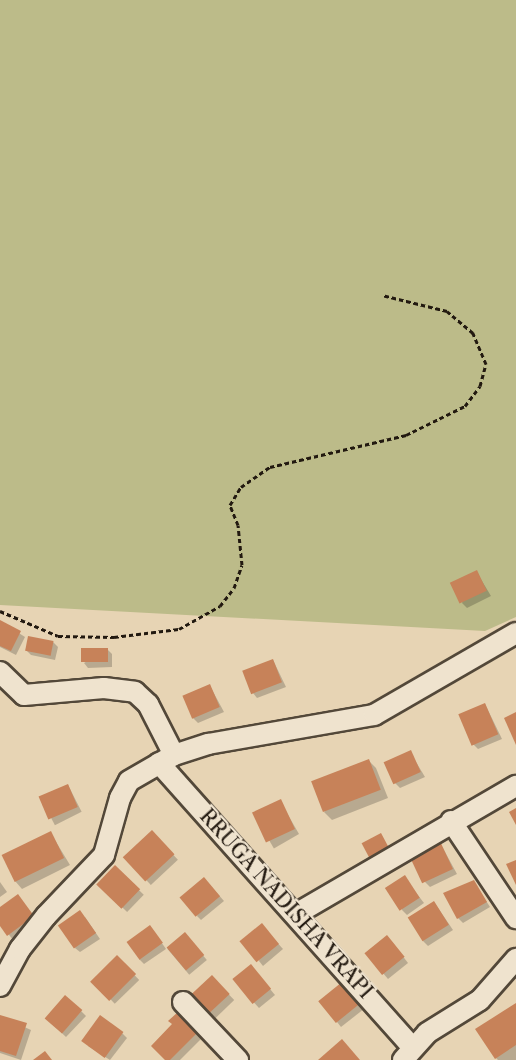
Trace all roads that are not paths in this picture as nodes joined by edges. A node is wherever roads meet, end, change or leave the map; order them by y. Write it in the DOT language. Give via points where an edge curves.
graph roads {
  1 [pos="516,633"];
  2 [pos="0,672"];
  3 [pos="166,759"];
  4 [pos="516,786"];
  5 [pos="451,821"];
  6 [pos="296,914"];
  7 [pos="516,918"];
  8 [pos="516,958"];
  9 [pos="0,986"];
  10 [pos="183,1002"];
  11 [pos="408,1054"];
  12 [pos="238,1060"];
  1 -- 3 [label="street" via="374,715 208,744"];
  2 -- 3 [label="street, RRUGA NADISHA VRAPI" via="24,695 104,688 135,692 147,704"];
  3 -- 6 [label="street, RRUGA NADISHA VRAPI"];
  3 -- 9 [label="street" via="129,780 104,855 46,916 20,949"];
  4 -- 5 [label="street"];
  5 -- 6 [label="street"];
  5 -- 7 [label="street"];
  6 -- 11 [label="street, RRUGA NADISHA VRAPI"];
  8 -- 11 [label="street" via="480,1000 433,1029"];
  10 -- 12 [label="street"];
}
